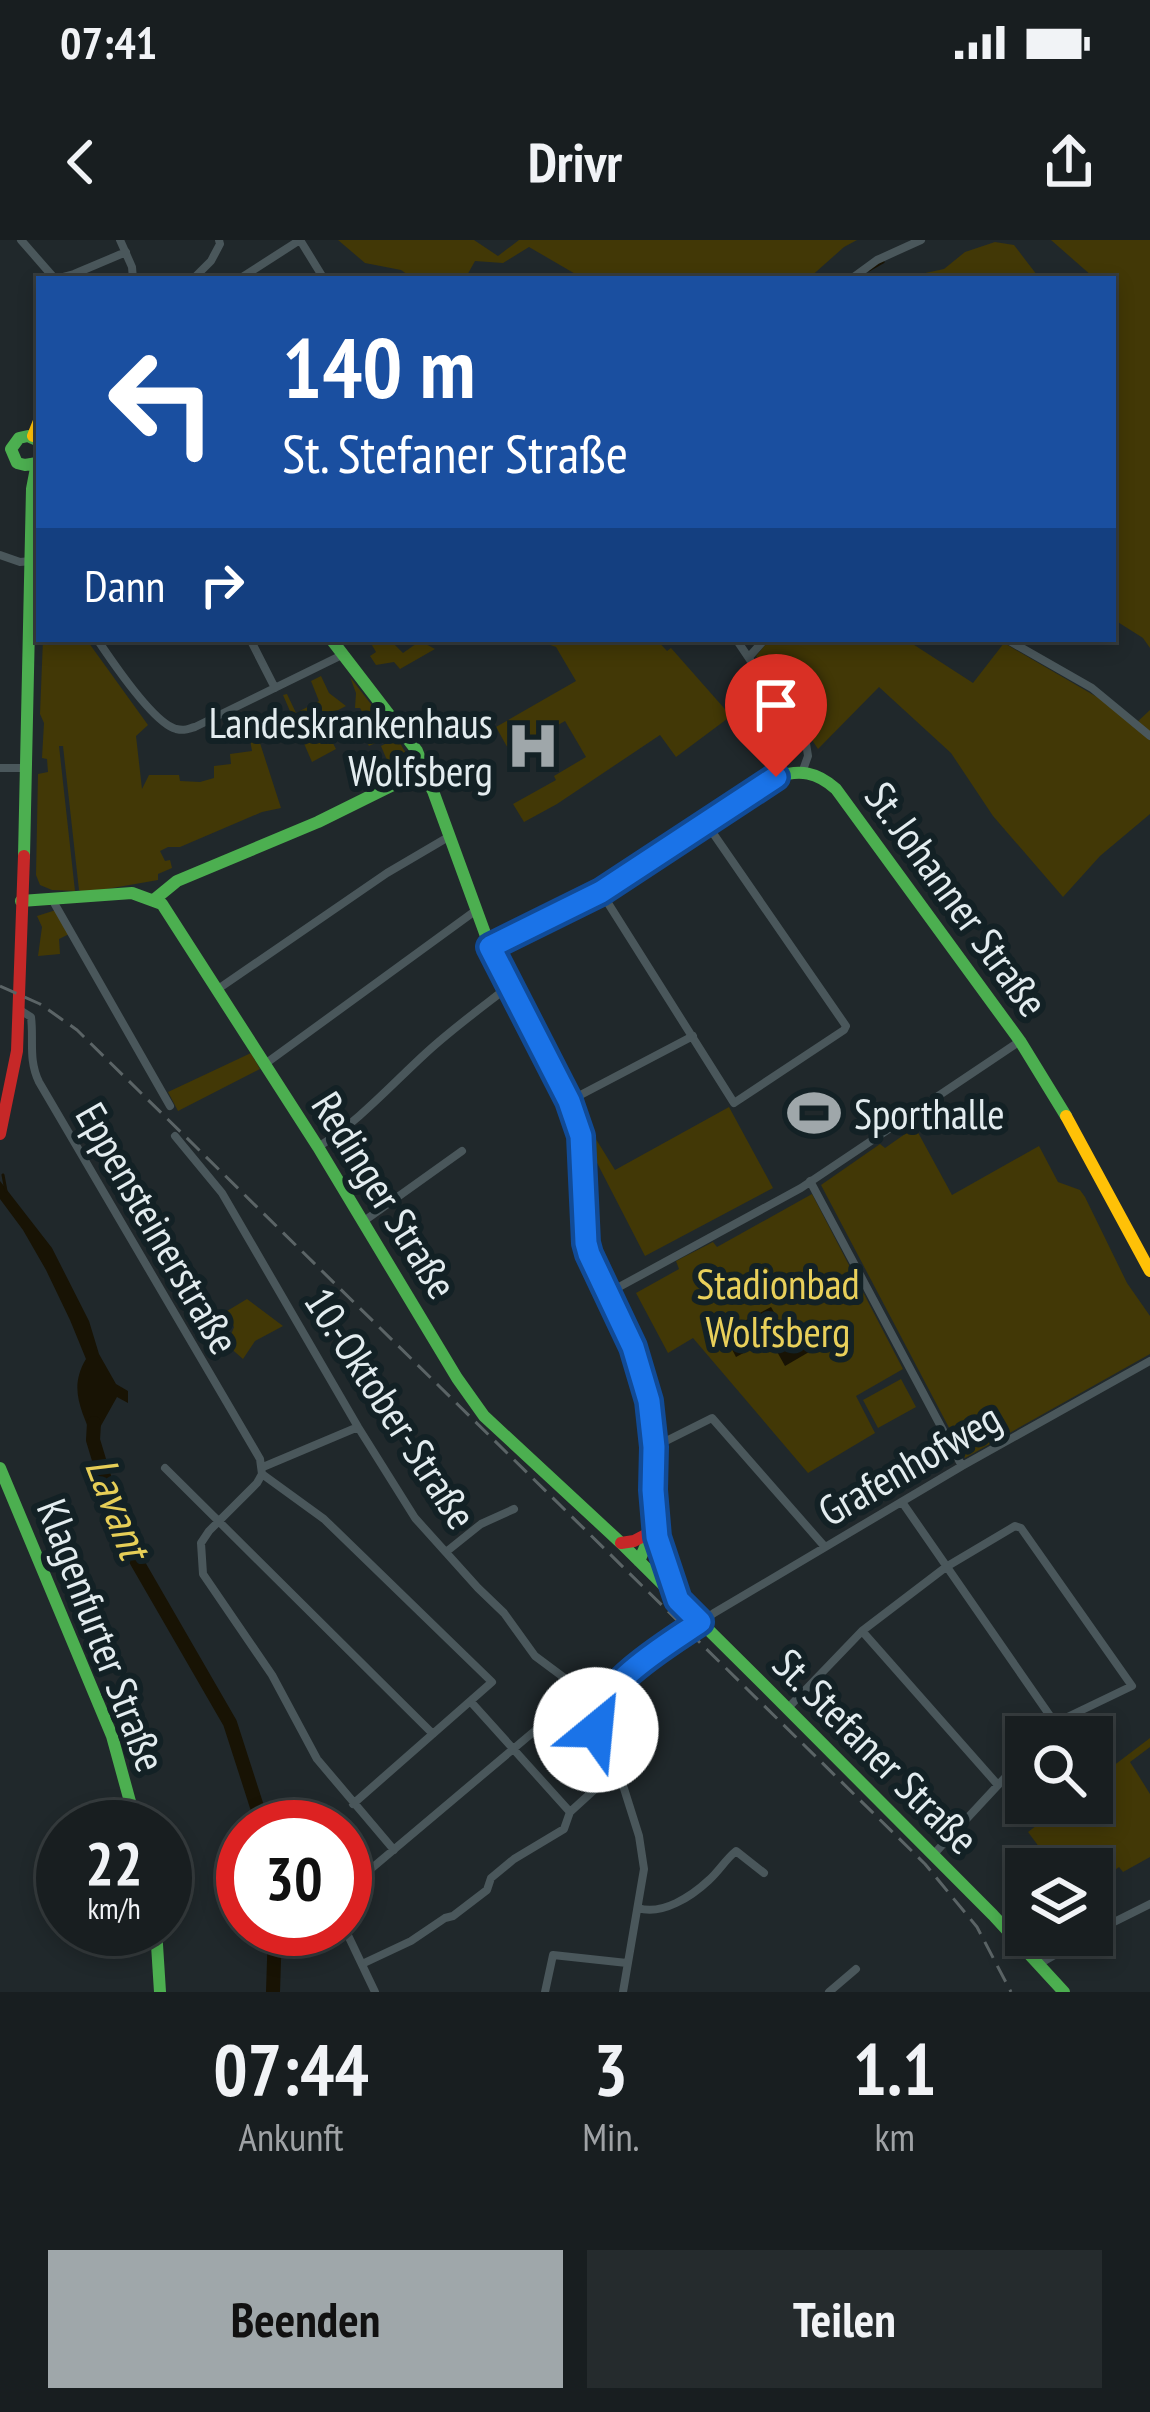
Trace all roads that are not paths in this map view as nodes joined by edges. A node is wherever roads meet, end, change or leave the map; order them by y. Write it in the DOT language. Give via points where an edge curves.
graph roads {
  1 [pos="21,240"];
  2 [pos="120,240"];
  3 [pos="219,240"];
  4 [pos="300,240"];
  5 [pos="921,240"];
  6 [pos="126,252"];
  7 [pos="54,276"];
  8 [pos="67,276"];
  9 [pos="132,276"];
  10 [pos="196,276"];
  11 [pos="243,276"];
  12 [pos="322,276"];
  13 [pos="855,276"];
  14 [pos="36,439"];
  15 [pos="7,446"];
  16 [pos="33,463"];
  17 [pos="0,555"];
  18 [pos="34,560"];
  19 [pos="35,577"];
  20 [pos="99,642"];
  21 [pos="252,642"];
  22 [pos="333,642"];
  23 [pos="738,642"];
  24 [pos="762,642"];
  25 [pos="1011,642"];
  26 [pos="342,655"];
  27 [pos="749,657"];
  28 [pos="275,688"];
  29 [pos="1150,736"];
  30 [pos="0,768"];
  31 [pos="26,768"];
  32 [pos="803,770"];
  33 [pos="423,774"];
  34 [pos="706,823"];
  35 [pos="450,836"];
  36 [pos="601,892"];
  37 [pos="155,899"];
  38 [pos="22,901"];
  39 [pos="53,901"];
  40 [pos="476,911"];
  41 [pos="490,947"];
  42 [pos="508,987"];
  43 [pos="218,989"];
  44 [pos="20,1010"];
  45 [pos="693,1036"];
  46 [pos="1020,1041"];
  47 [pos="265,1064"];
  48 [pos="569,1101"];
  49 [pos="170,1106"];
  50 [pos="0,1134"];
  51 [pos="175,1136"];
  52 [pos="318,1147"];
  53 [pos="462,1151"];
  54 [pos="810,1181"];
  55 [pos="364,1221"];
  56 [pos="1150,1271"];
  57 [pos="608,1293"];
  58 [pos="1150,1360"];
  59 [pos="358,1426"];
  60 [pos="654,1447"];
  61 [pos="962,1466"];
  62 [pos="0,1468"];
  63 [pos="166,1468"];
  64 [pos="262,1471"];
  65 [pos="902,1502"];
  66 [pos="514,1509"];
  67 [pos="219,1522"];
  68 [pos="654,1525"];
  69 [pos="621,1543"];
  70 [pos="659,1545"];
  71 [pos="825,1547"];
  72 [pos="446,1552"];
  73 [pos="642,1564"];
  74 [pos="946,1567"];
  75 [pos="678,1600"];
  76 [pos="700,1622"];
  77 [pos="862,1631"];
  78 [pos="582,1691"];
  79 [pos="471,1702"];
  80 [pos="602,1706"];
  81 [pos="787,1709"];
  82 [pos="1050,1716"];
  83 [pos="1070,1716"];
  84 [pos="433,1735"];
  85 [pos="513,1749"];
  86 [pos="617,1770"];
  87 [pos="1005,1778"];
  88 [pos="998,1785"];
  89 [pos="130,1800"];
  90 [pos="350,1800"];
  91 [pos="358,1800"];
  92 [pos="570,1812"];
  93 [pos="372,1825"];
  94 [pos="394,1850"];
  95 [pos="933,1855"];
  96 [pos="372,1869"];
  97 [pos="764,1873"];
  98 [pos="1150,1904"];
  99 [pos="638,1908"];
  100 [pos="1113,1922"];
  101 [pos="158,1956"];
  102 [pos="358,1956"];
  103 [pos="1053,1956"];
  104 [pos="628,1963"];
  105 [pos="362,1964"];
  106 [pos="1040,1964"];
  107 [pos="856,1969"];
  108 [pos="160,1992"];
  109 [pos="375,1992"];
  110 [pos="545,1992"];
  111 [pos="623,1992"];
  112 [pos="830,1992"];
  113 [pos="1064,1992"];
  1 -- 7 [label="street"];
  2 -- 6 [label="street"];
  3 -- 10 [label="street"];
  4 -- 11 [label="street"];
  4 -- 12 [label="street"];
  5 -- 13 [label="street"];
  6 -- 8 [label="street"];
  6 -- 9 [label="street"];
  14 -- 15 [label="main road"];
  15 -- 16 [label="main road" via="16,462"];
  16 -- 18 [label="main road"];
  17 -- 18 [label="street"];
  18 -- 19 [label="main road"];
  19 -- 31 [label="main road"];
  20 -- 28 [label="street" via="158,718 177,729"];
  21 -- 28 [label="street"];
  22 -- 26 [label="main road, St. Stefaner Straße"];
  23 -- 27 [label="street"];
  24 -- 27 [label="street"];
  25 -- 29 [label="street" via="1092,688"];
  26 -- 28 [label="street"];
  26 -- 33 [label="main road, St. Stefaner Straße" via="409,739"];
  27 -- 32 [label="street" via="806,743"];
  30 -- 31 [label="street"];
  31 -- 38 [label="main road"];
  32 -- 34 [label="main road, St. Johanner Straße" via="776,777"];
  32 -- 46 [label="main road, St. Johanner Straße" via="836,789"];
  33 -- 35 [label="main road, St. Stefaner Straße"];
  33 -- 37 [label="main road" via="177,881"];
  34 -- 36 [label="main road, St. Johanner Straße"];
  34 -- 45 [label="street" via="846,1026 734,1103"];
  35 -- 40 [label="main road, St. Stefaner Straße"];
  35 -- 43 [label="street"];
  36 -- 41 [label="main road, St. Johanner Straße"];
  36 -- 45 [label="street"];
  37 -- 39 [label="main road" via="132,893"];
  37 -- 43 [label="main road, Redinger Straße"];
  38 -- 39 [label="main road"];
  38 -- 44 [label="main road"];
  39 -- 49 [label="street"];
  40 -- 41 [label="main road, St. Stefaner Straße"];
  40 -- 47 [label="street"];
  41 -- 42 [label="main road, St. Stefaner Straße"];
  42 -- 48 [label="main road, St. Stefaner Straße"];
  42 -- 52 [label="street"];
  43 -- 47 [label="main road, Redinger Straße"];
  44 -- 50 [label="main road"];
  44 -- 64 [label="street, Eppensteinerstraße" via="31,1016 39,1082"];
  45 -- 48 [label="street"];
  46 -- 54 [label="street"];
  46 -- 56 [label="main road, St. Johanner Straße"];
  47 -- 52 [label="main road, Redinger Straße"];
  48 -- 57 [label="main road, St. Stefaner Straße" via="581,1136 586,1243"];
  51 -- 59 [label="street, 10.-Oktober-Straße" via="222,1192"];
  52 -- 55 [label="main road, Redinger Straße"];
  53 -- 55 [label="street"];
  54 -- 57 [label="street"];
  54 -- 61 [label="street"];
  55 -- 69 [label="main road, Redinger Straße" via="484,1416"];
  57 -- 60 [label="main road, St. Stefaner Straße" via="638,1363"];
  58 -- 61 [label="street, Grafenhofweg"];
  59 -- 64 [label="street"];
  59 -- 72 [label="street, 10.-Oktober-Straße"];
  60 -- 68 [label="main road, St. Stefaner Straße"];
  60 -- 71 [label="street" via="712,1418"];
  61 -- 65 [label="street, Grafenhofweg"];
  62 -- 89 [label="main road, Klagenfurter Straße" via="112,1736"];
  63 -- 67 [label="street"];
  64 -- 67 [label="street"];
  64 -- 79 [label="street" via="324,1519 492,1682"];
  65 -- 71 [label="street, Grafenhofweg"];
  65 -- 74 [label="street"];
  66 -- 72 [label="street"];
  67 -- 84 [label="street"];
  67 -- 90 [label="street" via="201,1543 203,1574"];
  68 -- 69 [label="main road"];
  68 -- 70 [label="main road, St. Stefaner Straße"];
  68 -- 73 [label="main road, St. Stefaner Straße"];
  69 -- 73 [label="main road, Redinger Straße"];
  70 -- 73 [label="main road"];
  70 -- 75 [label="main road, St. Stefaner Straße"];
  71 -- 76 [label="street, Grafenhofweg"];
  72 -- 78 [label="street, 10.-Oktober-Straße" via="535,1656"];
  73 -- 75 [label="main road, Redinger Straße"];
  74 -- 77 [label="street"];
  74 -- 82 [label="street"];
  74 -- 83 [label="street" via="1021,1528 1132,1686"];
  75 -- 76 [label="main road, St. Stefaner Straße"];
  76 -- 80 [label="street, Grafenhofweg" via="625,1676"];
  76 -- 81 [label="main road, St. Stefaner Straße"];
  77 -- 81 [label="street"];
  77 -- 88 [label="street"];
  78 -- 80 [label="street, 10.-Oktober-Straße"];
  78 -- 85 [label="street"];
  79 -- 84 [label="street"];
  79 -- 85 [label="street"];
  80 -- 86 [label="street" via="596,1730"];
  81 -- 95 [label="main road, St. Stefaner Straße"];
  84 -- 91 [label="street"];
  85 -- 92 [label="street"];
  85 -- 94 [label="street"];
  86 -- 92 [label="street"];
  86 -- 99 [label="street" via="644,1869"];
  87 -- 88 [label="street"];
  88 -- 95 [label="street"];
  92 -- 105 [label="street" via="564,1829 491,1877 487,1890 453,1916"];
  93 -- 94 [label="street"];
  94 -- 96 [label="street"];
  95 -- 106 [label="main road, St. Stefaner Straße"];
  97 -- 99 [label="street" via="736,1850 686,1898 654,1912"];
  98 -- 100 [label="street"];
  99 -- 104 [label="street"];
  101 -- 108 [label="main road"];
  102 -- 105 [label="street"];
  103 -- 106 [label="street"];
  104 -- 110 [label="street" via="553,1955"];
  104 -- 111 [label="street"];
  105 -- 109 [label="street"];
  106 -- 113 [label="main road, St. Stefaner Straße"];
  107 -- 112 [label="street"];
}
